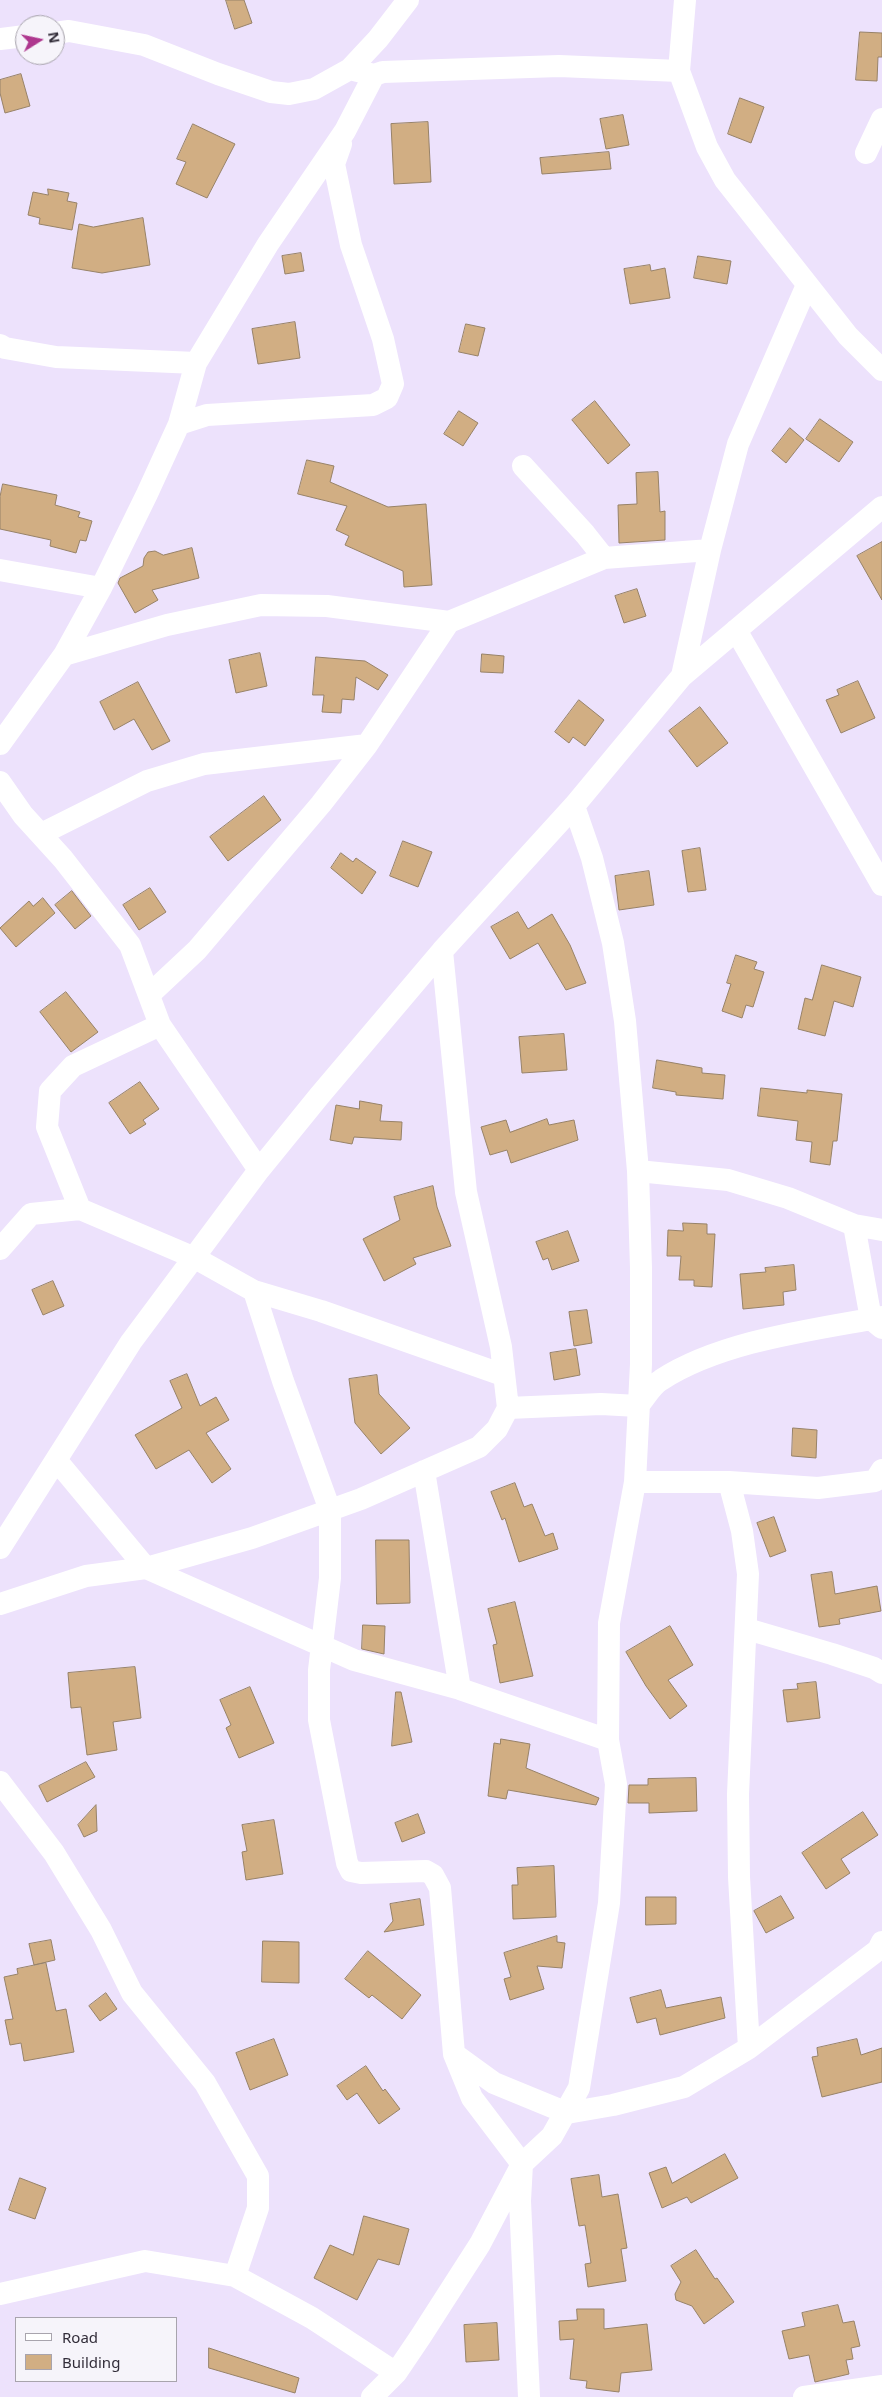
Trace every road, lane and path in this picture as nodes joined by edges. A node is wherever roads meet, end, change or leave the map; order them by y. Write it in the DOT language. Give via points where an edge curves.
graph roads {
  1 [pos="408,0"];
  2 [pos="685,0"];
  3 [pos="65,32"];
  4 [pos="15,37"];
  5 [pos="0,39"];
  6 [pos="350,69"];
  7 [pos="679,71"];
  8 [pos="374,75"];
  9 [pos="882,119"];
  10 [pos="345,131"];
  11 [pos="866,153"];
  12 [pos="807,286"];
  13 [pos="0,345"];
  14 [pos="196,363"];
  15 [pos="882,370"];
  16 [pos="179,424"];
  17 [pos="523,466"];
  18 [pos="882,507"];
  19 [pos="710,550"];
  20 [pos="604,558"];
  21 [pos="0,570"];
  22 [pos="100,588"];
  23 [pos="449,622"];
  24 [pos="736,630"];
  25 [pos="64,654"];
  26 [pos="682,676"];
  27 [pos="0,744"];
  28 [pos="367,744"];
  29 [pos="0,782"];
  30 [pos="574,806"];
  31 [pos="41,834"];
  32 [pos="882,885"];
  33 [pos="442,951"];
  34 [pos="150,994"];
  35 [pos="160,1025"];
  36 [pos="259,1170"];
  37 [pos="638,1171"];
  38 [pos="80,1209"];
  39 [pos="854,1225"];
  40 [pos="882,1230"];
  41 [pos="0,1249"];
  42 [pos="195,1258"];
  43 [pos="254,1291"];
  44 [pos="878,1321"];
  45 [pos="503,1375"];
  46 [pos="638,1406"];
  47 [pos="508,1408"];
  48 [pos="57,1461"];
  49 [pos="882,1470"];
  50 [pos="424,1471"];
  51 [pos="635,1482"];
  52 [pos="729,1482"];
  53 [pos="330,1510"];
  54 [pos="0,1548"];
  55 [pos="146,1568"];
  56 [pos="0,1604"];
  57 [pos="747,1629"];
  58 [pos="322,1647"];
  59 [pos="882,1674"];
  60 [pos="460,1689"];
  61 [pos="608,1740"];
  62 [pos="0,1782"];
  63 [pos="881,1949"];
  64 [pos="750,2048"];
  65 [pos="454,2054"];
  66 [pos="567,2113"];
  67 [pos="522,2164"];
  68 [pos="235,2276"];
  69 [pos="0,2294"];
  70 [pos="396,2373"];
  71 [pos="882,2386"];
  72 [pos="372,2397"];
  73 [pos="529,2397"];
  74 [pos="804,2397"];
  1 -- 6 [label="street"];
  2 -- 7 [label="street"];
  3 -- 6 [label="street" via="144,45 271,92 289,94 314,89"];
  4 -- 5 [label="street"];
  6 -- 8 [label="street"];
  7 -- 8 [label="street" via="559,66 384,72"];
  7 -- 12 [label="street" via="707,147 725,180"];
  8 -- 10 [label="street"];
  9 -- 11 [label="street"];
  10 -- 14 [label="street" via="268,244"];
  10 -- 16 [label="street" via="334,164 351,245 383,339 393,384 387,398 373,405 207,415"];
  12 -- 15 [label="street" via="848,336"];
  12 -- 19 [label="street" via="738,444"];
  13 -- 14 [label="street" via="56,357"];
  14 -- 16 [label="street"];
  16 -- 22 [label="street"];
  17 -- 20 [label="street"];
  18 -- 24 [label="street"];
  19 -- 20 [label="street"];
  19 -- 26 [label="street"];
  20 -- 23 [label="street"];
  21 -- 22 [label="street"];
  22 -- 25 [label="street"];
  23 -- 25 [label="street" via="327,606 261,605 167,625"];
  23 -- 28 [label="street"];
  24 -- 26 [label="street"];
  24 -- 32 [label="street"];
  25 -- 27 [label="street"];
  26 -- 30 [label="street"];
  28 -- 31 [label="street" via="204,764 147,781"];
  28 -- 34 [label="street" via="321,804 197,950"];
  29 -- 31 [label="street"];
  30 -- 33 [label="street"];
  30 -- 37 [label="street" via="592,858 613,943 625,1021"];
  31 -- 34 [label="street" via="130,945"];
  33 -- 36 [label="street"];
  33 -- 45 [label="street" via="466,1192 493,1304"];
  34 -- 35 [label="street"];
  35 -- 36 [label="street"];
  35 -- 38 [label="street" via="73,1066 50,1091 47,1127"];
  36 -- 42 [label="street"];
  37 -- 39 [label="street" via="728,1180 788,1198"];
  37 -- 46 [label="street" via="642,1268"];
  38 -- 41 [label="street" via="31,1214"];
  38 -- 42 [label="street"];
  39 -- 40 [label="street"];
  39 -- 44 [label="street"];
  42 -- 43 [label="street"];
  42 -- 48 [label="street" via="131,1342"];
  43 -- 45 [label="street"];
  43 -- 53 [label="street"];
  44 -- 46 [label="street" via="783,1335 707,1358 659,1381"];
  45 -- 47 [label="street"];
  46 -- 47 [label="street" via="601,1404"];
  46 -- 51 [label="street"];
  47 -- 50 [label="street" via="497,1429 478,1447"];
  48 -- 54 [label="street"];
  48 -- 55 [label="street"];
  49 -- 52 [label="street" via="875,1481 818,1488"];
  50 -- 53 [label="street"];
  50 -- 60 [label="street"];
  51 -- 52 [label="street"];
  51 -- 61 [label="street" via="609,1623"];
  52 -- 57 [label="street" via="742,1530 748,1574"];
  53 -- 55 [label="street" via="252,1538"];
  53 -- 58 [label="street" via="330,1578"];
  55 -- 56 [label="street" via="86,1576"];
  55 -- 58 [label="street"];
  57 -- 59 [label="street" via="866,1665"];
  57 -- 64 [label="street" via="738,1794 739,1877"];
  58 -- 60 [label="street" via="354,1660"];
  58 -- 65 [label="street" via="318,1720 347,1863 351,1871 361,1873 426,1871 433,1875 440,1888"];
  60 -- 61 [label="street"];
  61 -- 66 [label="street" via="616,1784 609,1903 579,2088"];
  62 -- 68 [label="street" via="54,1853 101,1930 132,1993 205,2083 258,2176 258,2208"];
  63 -- 64 [label="street"];
  64 -- 66 [label="street" via="684,2087"];
  65 -- 66 [label="street" via="494,2083"];
  65 -- 67 [label="street" via="472,2098"];
  66 -- 67 [label="street" via="552,2136"];
  67 -- 70 [label="street" via="480,2244"];
  67 -- 73 [label="street" via="520,2201"];
  68 -- 69 [label="street" via="145,2260"];
  68 -- 70 [label="street" via="312,2318"];
  70 -- 72 [label="street"];
  71 -- 74 [label="street"];
}
